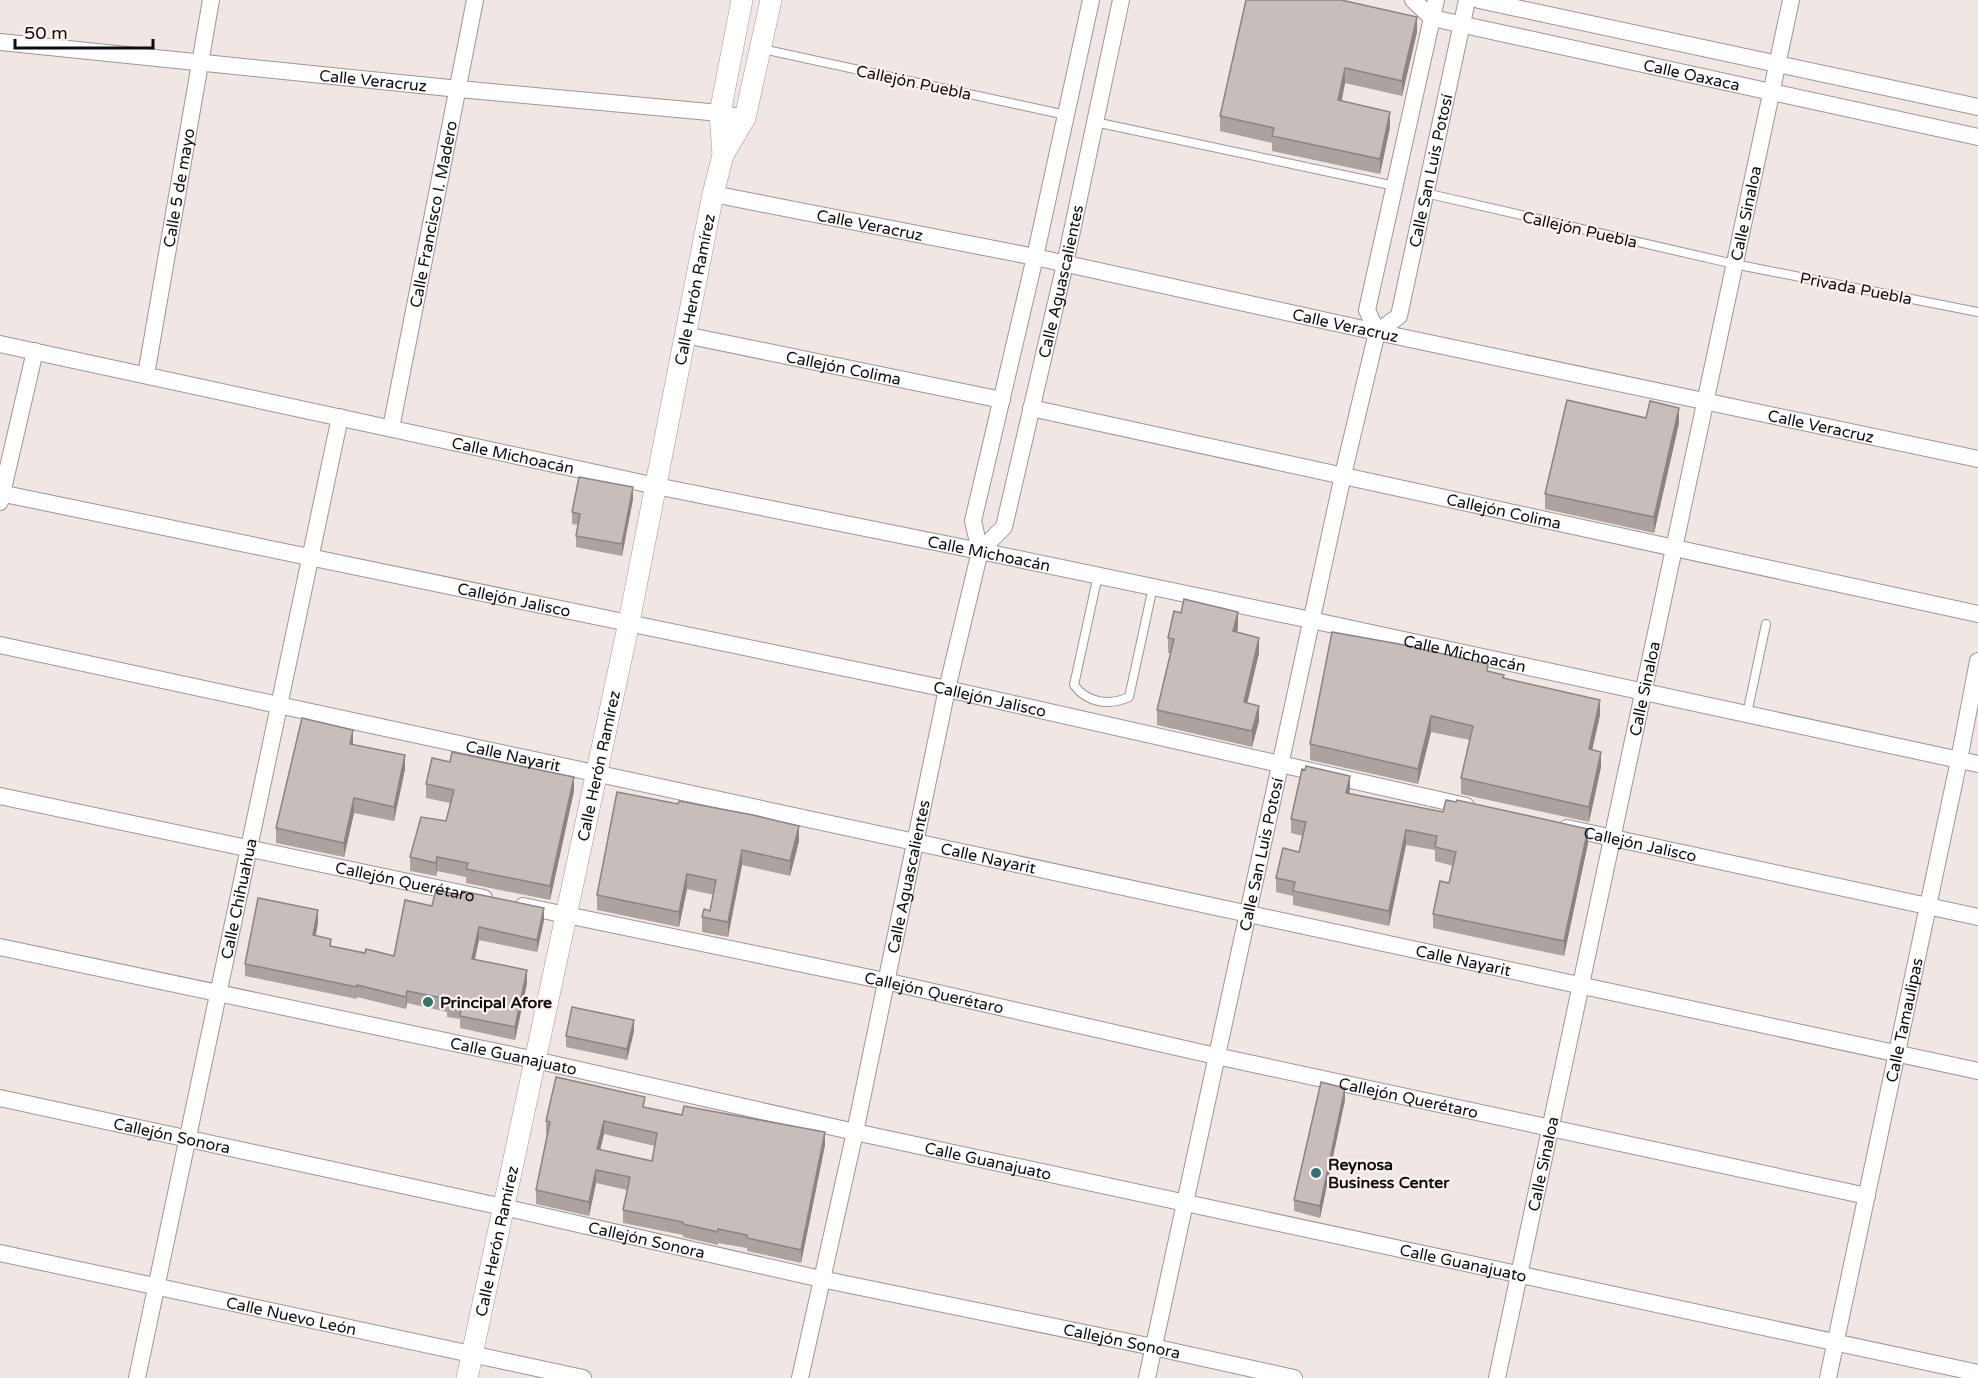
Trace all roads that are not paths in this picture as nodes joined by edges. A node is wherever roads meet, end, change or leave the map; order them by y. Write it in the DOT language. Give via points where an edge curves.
graph roads {
  1 [pos="211,0"];
  2 [pos="475,0"];
  3 [pos="742,0"];
  4 [pos="771,0"];
  5 [pos="1091,0"];
  6 [pos="1121,0"];
  7 [pos="1413,0"];
  8 [pos="1436,0"];
  9 [pos="1467,0"];
  10 [pos="1479,0"];
  11 [pos="1791,0"];
  12 [pos="1432,18"];
  13 [pos="1462,24"];
  14 [pos="0,42"];
  15 [pos="762,49"];
  16 [pos="200,63"];
  17 [pos="1777,64"];
  18 [pos="459,89"];
  19 [pos="1771,93"];
  20 [pos="1978,107"];
  21 [pos="720,113"];
  22 [pos="1066,115"];
  23 [pos="745,118"];
  24 [pos="1095,122"];
  25 [pos="1978,137"];
  26 [pos="723,155"];
  27 [pos="1395,186"];
  28 [pos="713,194"];
  29 [pos="1425,194"];
  30 [pos="1035,257"];
  31 [pos="1065,264"];
  32 [pos="1734,264"];
  33 [pos="1978,312"];
  34 [pos="1377,332"];
  35 [pos="685,335"];
  36 [pos="0,344"];
  37 [pos="34,351"];
  38 [pos="146,375"];
  39 [pos="1002,400"];
  40 [pos="1705,402"];
  41 [pos="1031,408"];
  42 [pos="340,417"];
  43 [pos="391,428"];
  44 [pos="1978,459"];
  45 [pos="1343,475"];
  46 [pos="656,486"];
  47 [pos="1,496"];
  48 [pos="1674,547"];
  49 [pos="980,550"];
  50 [pos="311,559"];
  51 [pos="1098,575"];
  52 [pos="1152,587"];
  53 [pos="1978,614"];
  54 [pos="1311,620"];
  55 [pos="628,622"];
  56 [pos="1767,624"];
  57 [pos="0,645"];
  58 [pos="1978,661"];
  59 [pos="947,689"];
  60 [pos="1643,692"];
  61 [pos="280,705"];
  62 [pos="1747,714"];
  63 [pos="1959,760"];
  64 [pos="1280,764"];
  65 [pos="1978,764"];
  66 [pos="596,772"];
  67 [pos="0,796"];
  68 [pos="1486,810"];
  69 [pos="1555,825"];
  70 [pos="1612,838"];
  71 [pos="915,842"];
  72 [pos="250,849"];
  73 [pos="1928,907"];
  74 [pos="1247,914"];
  75 [pos="566,915"];
  76 [pos="1978,917"];
  77 [pos="0,947"];
  78 [pos="885,981"];
  79 [pos="1581,986"];
  80 [pos="219,993"];
  81 [pos="1897,1054"];
  82 [pos="1216,1056"];
  83 [pos="535,1060"];
  84 [pos="1978,1071"];
  85 [pos="0,1098"];
  86 [pos="1550,1128"];
  87 [pos="855,1132"];
  88 [pos="189,1138"];
  89 [pos="1867,1196"];
  90 [pos="1185,1202"];
  91 [pos="503,1207"];
  92 [pos="0,1253"];
  93 [pos="1519,1274"];
  94 [pos="821,1279"];
  95 [pos="156,1287"];
  96 [pos="1836,1342"];
  97 [pos="1153,1347"];
  98 [pos="472,1354"];
  99 [pos="1978,1372"];
  100 [pos="137,1378"];
  101 [pos="467,1378"];
  102 [pos="583,1378"];
  103 [pos="800,1378"];
  104 [pos="1147,1378"];
  105 [pos="1294,1378"];
  106 [pos="1497,1378"];
  107 [pos="1828,1378"];
  1 -- 16 [label="street, Calle 5 de mayo"];
  2 -- 18 [label="street, Calle Francisco I. Madero"];
  3 -- 21 [label="street, Calle Herón Ramírez"];
  4 -- 15 [label="street, Calle Herón Ramírez"];
  5 -- 22 [label="street, Calle Aguascalientes"];
  6 -- 24 [label="street, Calle Aguascalientes"];
  7 -- 12 [label="street"];
  8 -- 12 [label="street, Calle San Luis Potosí"];
  9 -- 13 [label="street, Calle San Luis Potosí"];
  10 -- 17 [label="street, Calle Oaxaca"];
  11 -- 17 [label="street, Calle Sinaloa"];
  12 -- 13 [label="street, Calle Oaxaca"];
  12 -- 27 [label="street, Calle San Luis Potosí"];
  13 -- 19 [label="street, Calle Oaxaca"];
  13 -- 29 [label="street, Calle San Luis Potosí"];
  14 -- 16 [label="street, Calle Veracruz"];
  15 -- 22 [label="lane, Callejón Puebla"];
  15 -- 23 [label="street, Calle Herón Ramírez"];
  16 -- 18 [label="street, Calle Veracruz"];
  16 -- 38 [label="street, Calle 5 de mayo"];
  17 -- 19 [label="street, Calle Sinaloa"];
  17 -- 20 [label="street, Calle Oaxaca"];
  18 -- 21 [label="street, Calle Veracruz"];
  18 -- 43 [label="street, Calle Francisco I. Madero"];
  19 -- 25 [label="street, Calle Oaxaca"];
  19 -- 32 [label="street, Calle Sinaloa"];
  21 -- 23 [label="street, Calle Veracruz"];
  21 -- 26 [label="street, Calle Herón Ramírez"];
  22 -- 30 [label="street, Calle Aguascalientes"];
  23 -- 26 [label="street, Calle Herón Ramírez"];
  24 -- 27 [label="lane"];
  24 -- 31 [label="street, Calle Aguascalientes"];
  26 -- 28 [label="street, Calle Herón Ramírez"];
  27 -- 34 [label="street, Calle San Luis Potosí" via="1368,310"];
  28 -- 30 [label="street, Calle Veracruz"];
  28 -- 35 [label="street, Calle Herón Ramírez"];
  29 -- 32 [label="lane, Callejón Puebla"];
  29 -- 34 [label="street, Calle San Luis Potosí" via="1399,316"];
  30 -- 31 [label="street, Calle Veracruz"];
  30 -- 39 [label="street, Calle Aguascalientes"];
  31 -- 34 [label="street, Calle Veracruz"];
  31 -- 41 [label="street, Calle Aguascalientes"];
  32 -- 33 [label="lane, Privada Puebla"];
  32 -- 40 [label="street, Calle Sinaloa"];
  34 -- 40 [label="street, Calle Veracruz"];
  34 -- 45 [label="street, Calle San Luis Potosí"];
  35 -- 39 [label="street, Callejón Colima"];
  35 -- 46 [label="street, Calle Herón Ramírez"];
  36 -- 37 [label="street, Calle Michoacán"];
  37 -- 38 [label="street, Calle Michoacán"];
  37 -- 47 [label="street"];
  38 -- 42 [label="street, Calle Michoacán"];
  39 -- 49 [label="street, Calle Aguascalientes" via="973,521"];
  40 -- 44 [label="street, Calle Veracruz"];
  40 -- 48 [label="street, Calle Sinaloa"];
  41 -- 45 [label="street, Callejón Colima"];
  41 -- 49 [label="street, Calle Aguascalientes" via="1004,527"];
  42 -- 43 [label="street, Calle Michoacán"];
  42 -- 50 [label="street, Calle Chihuahua"];
  43 -- 46 [label="street, Calle Michoacán"];
  45 -- 48 [label="street, Callejón Colima"];
  45 -- 54 [label="street, Calle San Luis Potosí"];
  46 -- 49 [label="street, Calle Michoacán"];
  46 -- 55 [label="street, Calle Herón Ramírez"];
  47 -- 50 [label="street, Callejón Jalisco"];
  48 -- 53 [label="street, Callejón Colima"];
  48 -- 60 [label="street, Calle Sinaloa"];
  49 -- 51 [label="street, Calle Michoacán"];
  49 -- 59 [label="street, Calle Aguascalientes"];
  50 -- 55 [label="street, Callejón Jalisco"];
  50 -- 61 [label="street, Calle Chihuahua"];
  51 -- 52 [label="street, Calle Michoacán"];
  51 -- 52 [label="lane" via="1074,685 1081,694 1100,702 1129,697"];
  52 -- 54 [label="street, Calle Michoacán"];
  54 -- 60 [label="street, Calle Michoacán"];
  54 -- 64 [label="street, Calle San Luis Potosí"];
  55 -- 59 [label="street, Callejón Jalisco"];
  55 -- 66 [label="street, Calle Herón Ramírez"];
  56 -- 62 [label="lane"];
  57 -- 61 [label="street, Calle Nayarit"];
  58 -- 63 [label="street, Calle Tamaulipas"];
  59 -- 64 [label="street, Callejón Jalisco"];
  59 -- 71 [label="street, Calle Aguascalientes"];
  60 -- 62 [label="street, Calle Michoacán"];
  60 -- 70 [label="street, Calle Sinaloa"];
  61 -- 66 [label="street, Calle Nayarit"];
  61 -- 72 [label="street, Calle Chihuahua"];
  62 -- 63 [label="street, Calle Michoacán"];
  63 -- 65 [label="street, Calle Michoacán"];
  63 -- 73 [label="street, Calle Tamaulipas"];
  64 -- 68 [label="street, Callejón Jalisco"];
  64 -- 74 [label="street, Calle San Luis Potosí"];
  66 -- 71 [label="street, Calle Nayarit"];
  66 -- 75 [label="street, Calle Herón Ramírez"];
  67 -- 72 [label="street, Callejón Querétaro"];
  69 -- 70 [label="street, Callejón Jalisco"];
  70 -- 73 [label="street, Callejón Jalisco"];
  70 -- 79 [label="street, Calle Sinaloa"];
  71 -- 74 [label="street, Calle Nayarit"];
  71 -- 78 [label="street, Calle Aguascalientes"];
  72 -- 75 [label="street, Callejón Querétaro"];
  72 -- 80 [label="street, Calle Chihuahua"];
  73 -- 76 [label="street, Callejón Jalisco"];
  73 -- 81 [label="street, Calle Tamaulipas"];
  74 -- 79 [label="street, Calle Nayarit"];
  74 -- 82 [label="street, Calle San Luis Potosí"];
  75 -- 78 [label="street, Callejón Querétaro"];
  75 -- 83 [label="street, Calle Herón Ramírez"];
  77 -- 80 [label="street, Calle Guanajuato"];
  78 -- 82 [label="street, Callejón Querétaro"];
  78 -- 87 [label="street, Calle Aguascalientes"];
  79 -- 81 [label="street, Calle Nayarit"];
  79 -- 86 [label="street, Calle Sinaloa"];
  80 -- 83 [label="street, Calle Guanajuato"];
  80 -- 88 [label="street, Calle Chihuahua"];
  81 -- 84 [label="street, Calle Nayarit"];
  81 -- 89 [label="street, Calle Tamaulipas"];
  82 -- 86 [label="street, Callejón Querétaro"];
  82 -- 90 [label="street, Calle San Luis Potosí"];
  83 -- 87 [label="street, Calle Guanajuato"];
  83 -- 91 [label="street, Calle Herón Ramírez"];
  85 -- 88 [label="street, Callejón Sonora"];
  86 -- 89 [label="street, Callejón Querétaro"];
  86 -- 93 [label="street, Calle Sinaloa"];
  87 -- 90 [label="street, Calle Guanajuato"];
  87 -- 94 [label="street, Calle Aguascalientes"];
  88 -- 91 [label="street, Callejón Sonora"];
  88 -- 95 [label="street, Calle Chihuahua"];
  89 -- 96 [label="street, Calle Tamaulipas"];
  90 -- 93 [label="street, Calle Guanajuato"];
  90 -- 97 [label="street, Calle San Luis Potosí"];
  91 -- 94 [label="street, Callejón Sonora"];
  91 -- 98 [label="street, Calle Herón Ramírez"];
  92 -- 95 [label="street, Calle Nuevo León"];
  93 -- 96 [label="street, Calle Guanajuato"];
  93 -- 106 [label="street, Calle Sinaloa"];
  94 -- 97 [label="street, Callejón Sonora"];
  94 -- 103 [label="street, Calle Aguascalientes"];
  95 -- 98 [label="street, Calle Nuevo León"];
  95 -- 100 [label="street, Calle Chihuahua"];
  96 -- 99 [label="street, Calle Guanajuato"];
  96 -- 107 [label="street, Calle Tamaulipas"];
  97 -- 104 [label="street, Calle San Luis Potosí"];
  97 -- 105 [label="street, Callejón Sonora"];
  98 -- 101 [label="street, Calle Herón Ramírez"];
  98 -- 102 [label="street, Calle Nuevo León"];
}
